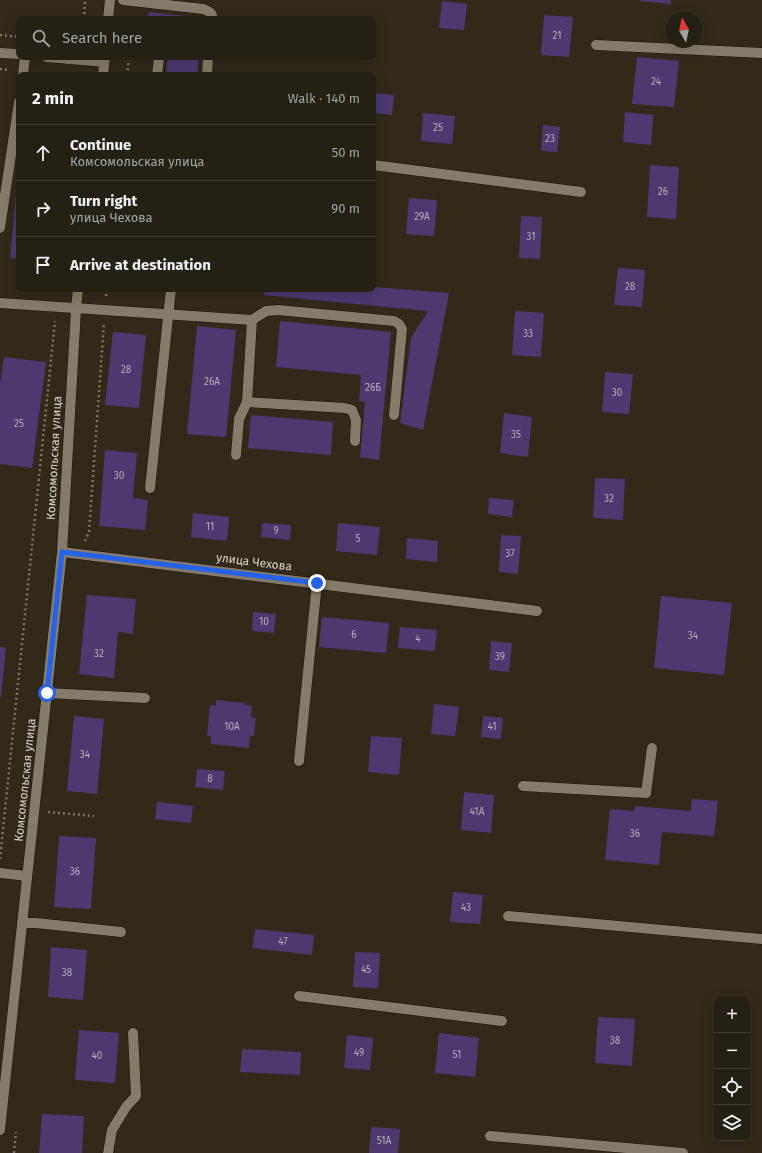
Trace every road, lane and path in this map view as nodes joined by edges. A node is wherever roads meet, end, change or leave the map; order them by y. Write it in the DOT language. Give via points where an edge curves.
graph roads {
  1 [pos="86,0"];
  2 [pos="110,0"];
  3 [pos="123,0"];
  4 [pos="84,16"];
  5 [pos="108,16"];
  6 [pos="212,16"];
  7 [pos="0,35"];
  8 [pos="16,37"];
  9 [pos="596,46"];
  10 [pos="0,53"];
  11 [pos="762,53"];
  12 [pos="16,54"];
  13 [pos="25,60"];
  14 [pos="105,60"];
  15 [pos="129,60"];
  16 [pos="159,60"];
  17 [pos="208,60"];
  18 [pos="23,72"];
  19 [pos="103,72"];
  20 [pos="127,72"];
  21 [pos="157,72"];
  22 [pos="206,72"];
  23 [pos="16,122"];
  24 [pos="376,165"];
  25 [pos="581,192"];
  26 [pos="0,228"];
  27 [pos="78,292"];
  28 [pos="171,292"];
  29 [pos="0,304"];
  30 [pos="56,306"];
  31 [pos="76,309"];
  32 [pos="169,314"];
  33 [pos="252,320"];
  34 [pos="247,402"];
  35 [pos="394,415"];
  36 [pos="355,441"];
  37 [pos="236,455"];
  38 [pos="150,488"];
  39 [pos="62,552"];
  40 [pos="317,583"];
  41 [pos="537,611"];
  42 [pos="47,693"];
  43 [pos="145,698"];
  44 [pos="652,748"];
  45 [pos="299,761"];
  46 [pos="522,786"];
  47 [pos="48,812"];
  48 [pos="94,816"];
  49 [pos="0,864"];
  50 [pos="0,873"];
  51 [pos="27,876"];
  52 [pos="508,916"];
  53 [pos="22,923"];
  54 [pos="121,932"];
  55 [pos="762,939"];
  56 [pos="299,996"];
  57 [pos="502,1021"];
  58 [pos="133,1033"];
  59 [pos="0,1130"];
  60 [pos="490,1136"];
  61 [pos="108,1153"];
  62 [pos="683,1153"];
  1 -- 4 [label="path"];
  2 -- 5 [label="street"];
  3 -- 6 [label="street" via="204,9 210,11"];
  7 -- 8 [label="path"];
  9 -- 11 [label="street"];
  10 -- 12 [label="street"];
  13 -- 18 [label="street"];
  14 -- 19 [label="street"];
  15 -- 20 [label="path"];
  16 -- 21 [label="street"];
  17 -- 22 [label="street"];
  23 -- 26 [label="street"];
  24 -- 25 [label="street"];
  27 -- 31 [label="street, Комсомольская улица"];
  28 -- 32 [label="street"];
  29 -- 30 [label="street"];
  30 -- 31 [label="street"];
  30 -- 49 [label="path"];
  31 -- 32 [label="street"];
  31 -- 39 [label="street, Комсомольская улица"];
  32 -- 33 [label="street"];
  32 -- 38 [label="street"];
  33 -- 34 [label="street"];
  33 -- 35 [label="street" via="266,311 278,310 394,321 399,324 402,329"];
  34 -- 36 [label="street" via="352,410 356,420"];
  34 -- 37 [label="street" via="239,419"];
  39 -- 40 [label="street, улица Чехова"];
  39 -- 42 [label="street, Комсомольская улица"];
  40 -- 41 [label="street, улица Чехова"];
  40 -- 45 [label="street"];
  42 -- 43 [label="street"];
  42 -- 51 [label="street, Комсомольская улица"];
  44 -- 46 [label="street" via="646,793"];
  47 -- 48 [label="path"];
  50 -- 51 [label="street"];
  51 -- 53 [label="street, Комсомольская улица"];
  52 -- 55 [label="street"];
  53 -- 54 [label="street"];
  53 -- 59 [label="street, Комсомольская улица"];
  56 -- 57 [label="street"];
  58 -- 61 [label="street" via="136,1096 112,1130"];
  60 -- 62 [label="street"];
}
